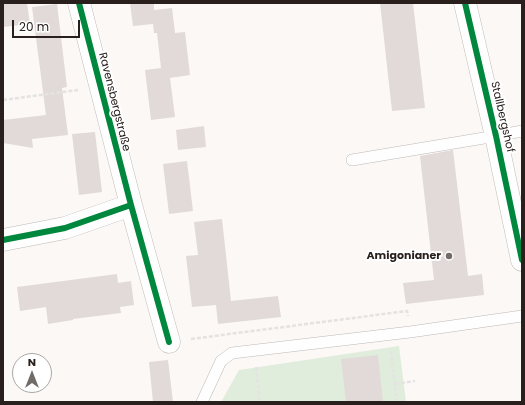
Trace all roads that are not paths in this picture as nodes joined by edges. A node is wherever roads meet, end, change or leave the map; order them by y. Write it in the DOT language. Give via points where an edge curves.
graph roads {
  1 [pos="79,3"];
  2 [pos="465,3"];
  3 [pos="522,131"];
  4 [pos="496,136"];
  5 [pos="352,160"];
  6 [pos="131,205"];
  7 [pos="3,240"];
  8 [pos="522,260"];
  9 [pos="522,316"];
  10 [pos="168,342"];
  11 [pos="202,402"];
  1 -- 6 [label="street, Ravensbergstraße"];
  2 -- 4 [label="street, Stallbergshof"];
  3 -- 4 [label="lane"];
  4 -- 5 [label="lane"];
  4 -- 8 [label="street, Stallbergshof"];
  6 -- 7 [label="street" via="65,228"];
  6 -- 10 [label="street, Ravensbergstraße"];
  9 -- 11 [label="lane" via="232,353 222,361"];
}
